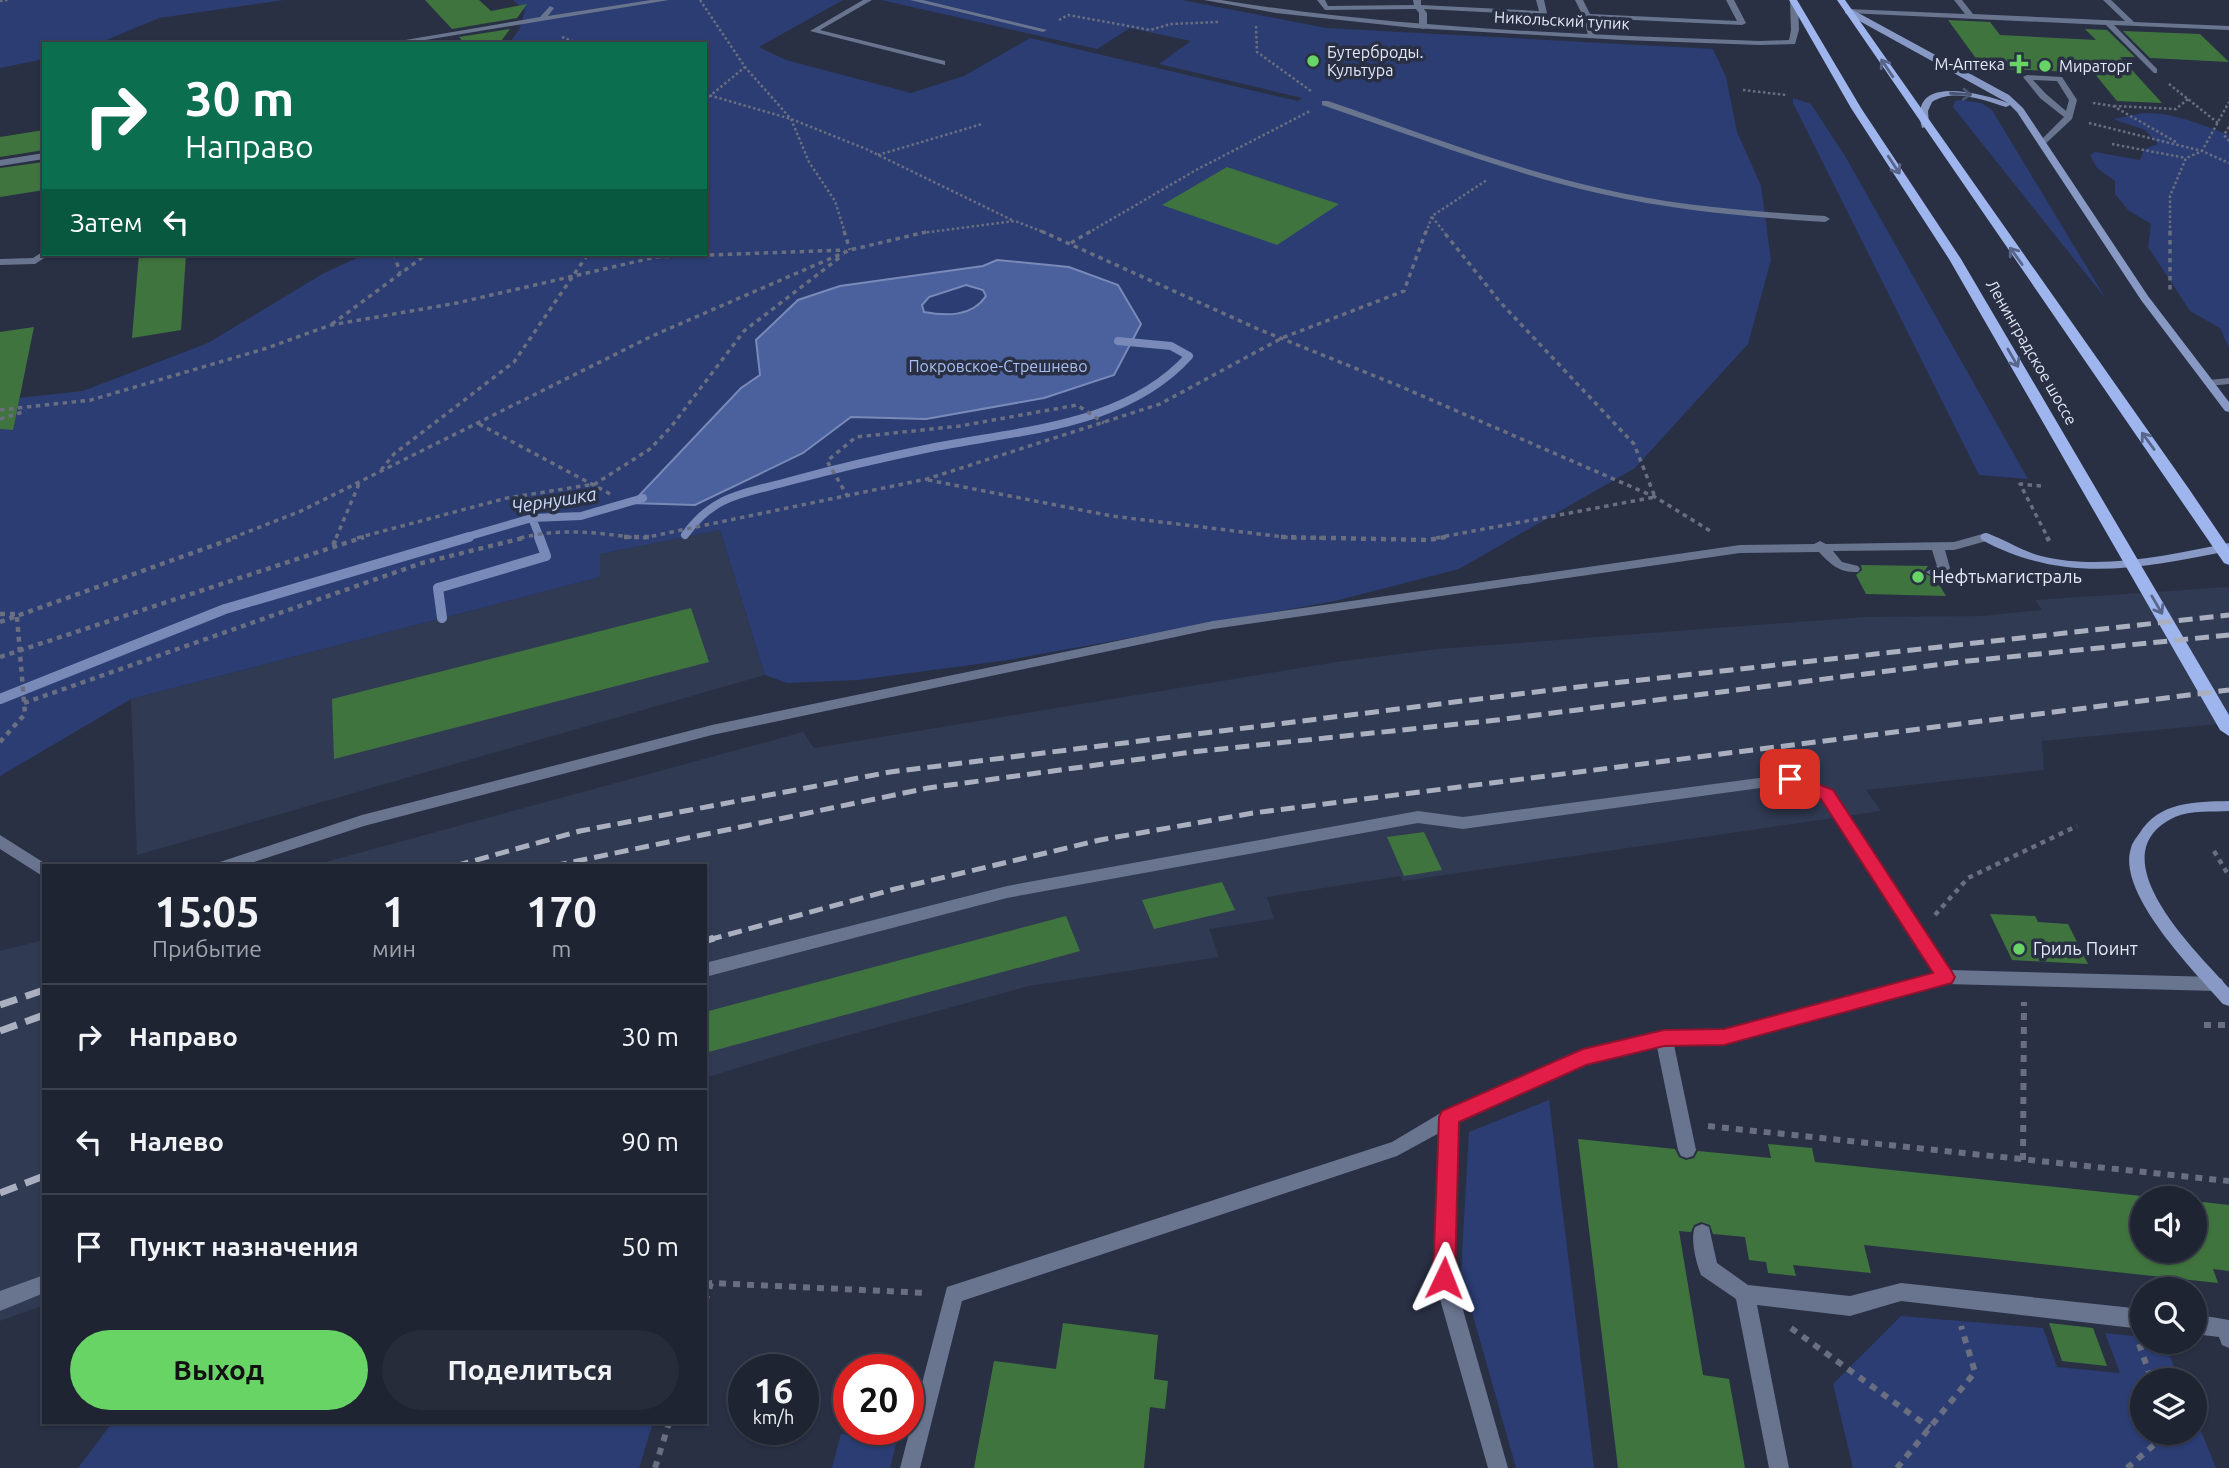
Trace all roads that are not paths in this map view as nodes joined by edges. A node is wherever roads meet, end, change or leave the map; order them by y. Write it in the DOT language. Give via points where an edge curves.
graph roads {
  1 [pos="665,0"];
  2 [pos="868,0"];
  3 [pos="914,0"];
  4 [pos="1208,0"];
  5 [pos="1540,0"];
  6 [pos="1579,0"];
  7 [pos="1730,0"];
  8 [pos="1841,0"];
  9 [pos="1958,0"];
  10 [pos="2107,0"];
  11 [pos="1794,1"];
  12 [pos="1323,4"];
  13 [pos="1418,4"];
  14 [pos="550,8"];
  15 [pos="1848,11"];
  16 [pos="1709,13"];
  17 [pos="1587,16"];
  18 [pos="1971,17"];
  19 [pos="542,19"];
  20 [pos="1316,19"];
  21 [pos="1684,20"];
  22 [pos="1713,22"];
  23 [pos="2107,23"];
  24 [pos="2132,24"];
  25 [pos="1423,27"];
  26 [pos="2229,28"];
  27 [pos="1043,30"];
  28 [pos="1592,35"];
  29 [pos="1691,40"];
  30 [pos="398,42"];
  31 [pos="942,63"];
  32 [pos="2154,71"];
  33 [pos="1325,103"];
  34 [pos="2020,110"];
  35 [pos="2068,117"];
  36 [pos="1925,126"];
  37 [pos="2042,144"];
  38 [pos="42,156"];
  39 [pos="0,163"];
  40 [pos="1825,219"];
  41 [pos="42,256"];
  42 [pos="0,262"];
  43 [pos="2229,382"];
  44 [pos="2209,383"];
  45 [pos="2229,409"];
  46 [pos="1820,545"];
  47 [pos="1937,545"];
  48 [pos="2229,547"];
  49 [pos="2229,560"];
  50 [pos="1854,569"];
  51 [pos="1932,572"];
  52 [pos="2229,730"];
  53 [pos="2229,806"];
  54 [pos="0,841"];
  55 [pos="231,864"];
  56 [pos="42,870"];
  57 [pos="707,969"];
  58 [pos="1945,977"];
  59 [pos="2216,984"];
  60 [pos="2229,999"];
  61 [pos="1664,1038"];
  62 [pos="1450,1117"];
  63 [pos="1687,1150"];
  64 [pos="1702,1233"];
  65 [pos="42,1285"];
  66 [pos="1745,1294"];
  67 [pos="0,1301"];
  68 [pos="2130,1317"];
  69 [pos="2207,1326"];
  70 [pos="2229,1338"];
  71 [pos="910,1468"];
  72 [pos="1498,1468"];
  73 [pos="1779,1468"];
  1 -- 19 [label="street"];
  2 -- 31 [label="street" via="814,31"];
  3 -- 27 [label="street"];
  4 -- 20 [label="street, Никольский тупик"];
  5 -- 13 [label="street" via="1543,13"];
  6 -- 17 [label="street"];
  7 -- 22 [label="street" via="1742,23"];
  8 -- 15 [label="main road, Ленинградское шоссе"];
  9 -- 18 [label="street"];
  10 -- 24 [label="street"];
  11 -- 29 [label="street, Никольский тупик" via="1792,42"];
  11 -- 52 [label="main road, Ленинградское шоссе, one-way" via="1856,108 1955,259"];
  12 -- 13 [label="street" via="1363,10"];
  12 -- 20 [label="street"];
  13 -- 25 [label="street"];
  14 -- 19 [label="street"];
  15 -- 18 [label="street"];
  15 -- 34 [label="street" via="2006,97"];
  36 -- 15 [label="main road, Ленинградское шоссе, one-way"];
  16 -- 22 [label="street"];
  17 -- 21 [label="street"];
  17 -- 28 [label="street"];
  18 -- 23 [label="street"];
  19 -- 30 [label="street"];
  20 -- 25 [label="street, Никольский тупик"];
  21 -- 22 [label="street"];
  21 -- 29 [label="street"];
  23 -- 24 [label="street"];
  23 -- 32 [label="street"];
  24 -- 26 [label="street"];
  25 -- 28 [label="street, Никольский тупик"];
  28 -- 29 [label="street, Никольский тупик"];
  33 -- 40 [label="street" via="1639,200"];
  36 -- 34 [label="street, one-way" via="1924,109 1930,99 1949,94 1975,96"];
  34 -- 37 [label="street"];
  35 -- 35 [label="street" via="2043,96 2027,77 2059,79 2073,100"];
  35 -- 37 [label="street"];
  49 -- 36 [label="main road, Ленинградское шоссе, one-way"];
  37 -- 44 [label="street" via="2136,286"];
  38 -- 39 [label="street"];
  41 -- 42 [label="street" via="35,261"];
  43 -- 44 [label="street"];
  44 -- 45 [label="street"];
  46 -- 47 [label="street"];
  46 -- 50 [label="street" via="1838,565"];
  46 -- 55 [label="street" via="1740,548 1213,625 739,724 362,821"];
  47 -- 48 [label="street" via="1986,537 2030,556 2102,565 2150,562"];
  47 -- 51 [label="street" via="1944,568"];
  53 -- 59 [label="street" via="2172,812 2141,837 2135,855 2136,874 2148,898"];
  54 -- 56 [label="street"];
  57 -- 58 [label="street" via="1007,892 1418,817 1464,823 1790,779 1827,794"];
  58 -- 59 [label="street"];
  58 -- 61 [label="street" via="1724,1037"];
  59 -- 60 [label="street"];
  61 -- 62 [label="street" via="1583,1057"];
  61 -- 63 [label="street"];
  62 -- 71 [label="street" via="1397,1148 954,1294"];
  62 -- 72 [label="street" via="1444,1278"];
  64 -- 66 [label="street" via="1708,1268"];
  65 -- 67 [label="street"];
  66 -- 68 [label="street" via="1850,1306 1901,1292"];
  66 -- 73 [label="street"];
  69 -- 70 [label="street" via="2225,1328"];
}
